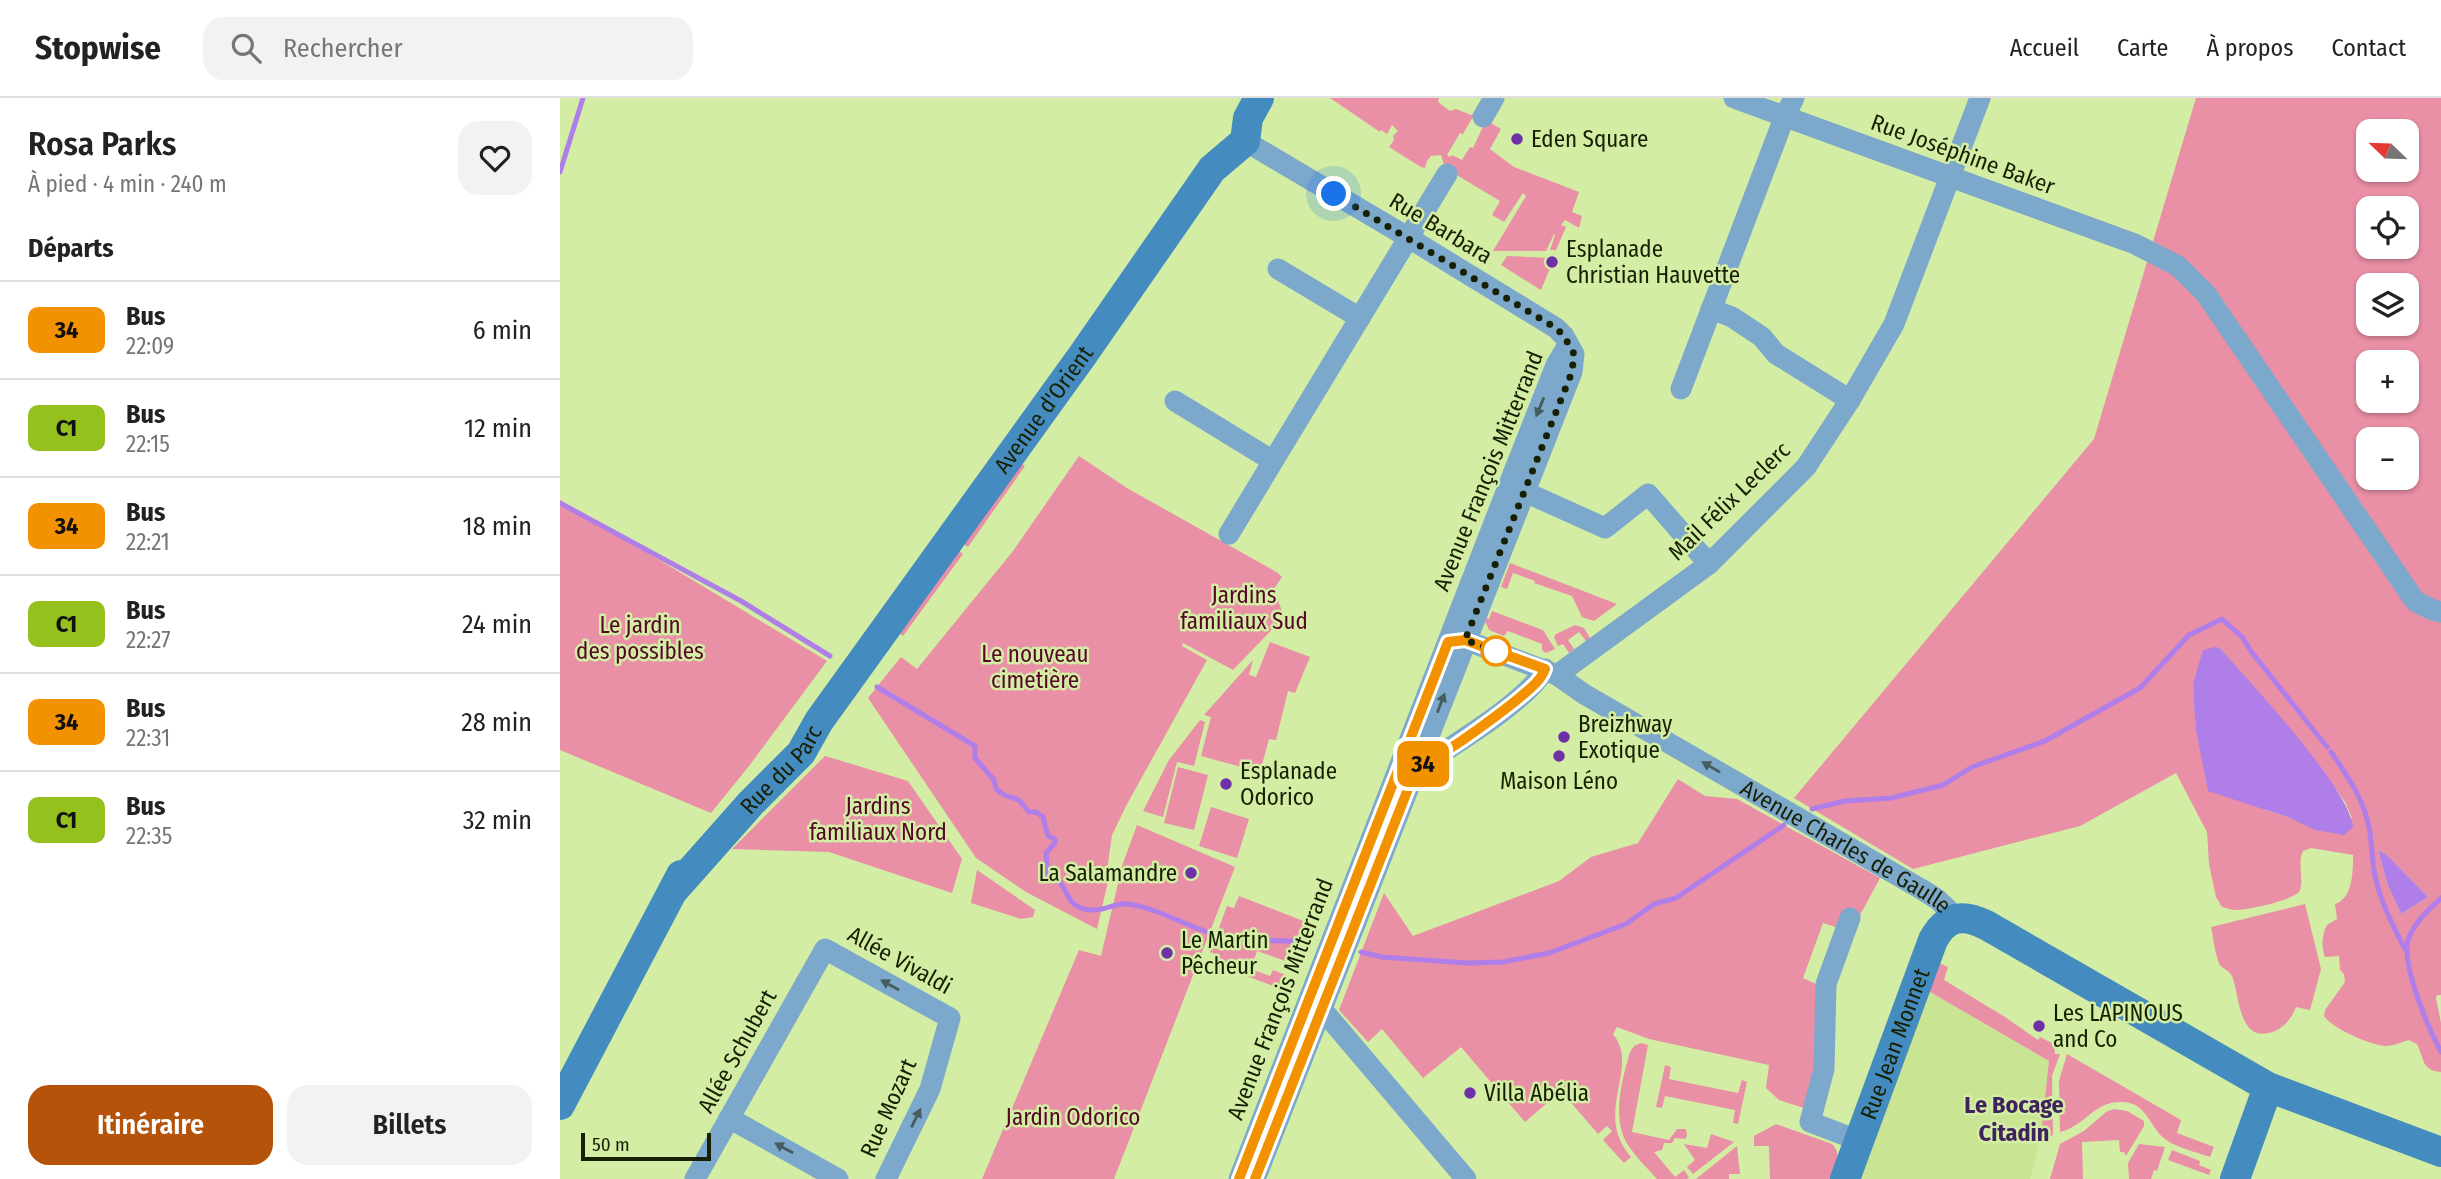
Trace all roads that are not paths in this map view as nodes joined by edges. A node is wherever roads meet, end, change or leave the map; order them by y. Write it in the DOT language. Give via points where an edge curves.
graph roads {
  1 [pos="1259,98"];
  2 [pos="1494,98"];
  3 [pos="1734,98"];
  4 [pos="1794,98"];
  5 [pos="1980,98"];
  6 [pos="1483,117"];
  7 [pos="1784,118"];
  8 [pos="1245,141"];
  9 [pos="1447,174"];
  10 [pos="1951,177"];
  11 [pos="1409,238"];
  12 [pos="1278,269"];
  13 [pos="1711,309"];
  14 [pos="1360,318"];
  15 [pos="1568,345"];
  16 [pos="1681,390"];
  17 [pos="1850,400"];
  18 [pos="1175,401"];
  19 [pos="1273,461"];
  20 [pos="1517,488"];
  21 [pos="1229,534"];
  22 [pos="1709,564"];
  23 [pos="2441,612"];
  24 [pos="1457,641"];
  25 [pos="1551,672"];
  26 [pos="819,721"];
  27 [pos="1407,768"];
  28 [pos="1956,917"];
  29 [pos="1850,918"];
  30 [pos="825,949"];
  31 [pos="1313,1009"];
  32 [pos="950,1018"];
  33 [pos="2269,1087"];
  34 [pos="560,1105"];
  35 [pos="729,1118"];
  36 [pos="1860,1141"];
  37 [pos="2441,1152"];
  38 [pos="695,1179"];
  39 [pos="838,1179"];
  40 [pos="886,1179"];
  41 [pos="1239,1179"];
  42 [pos="1255,1179"];
  43 [pos="1466,1179"];
  44 [pos="1845,1179"];
  45 [pos="2235,1179"];
  1 -- 8 [label="street" via="1248,118"];
  2 -- 6 [label="street"];
  3 -- 7 [label="street, Rue Joséphine Baker"];
  4 -- 7 [label="street"];
  5 -- 10 [label="street, Mail Félix Leclerc"];
  7 -- 10 [label="street, Rue Joséphine Baker"];
  7 -- 13 [label="street"];
  8 -- 11 [label="street, Rue Barbara"];
  8 -- 26 [label="street, Avenue d'Orient" via="1212,169"];
  9 -- 11 [label="street"];
  10 -- 17 [label="street, Mail Félix Leclerc" via="1894,324"];
  10 -- 23 [label="street, Rue Joséphine Baker" via="2135,244 2178,265 2206,294 2415,601"];
  11 -- 14 [label="street"];
  11 -- 15 [label="street, Rue Barbara" via="1556,328"];
  12 -- 14 [label="street"];
  13 -- 16 [label="street"];
  13 -- 17 [label="street" via="1752,330 1776,354"];
  14 -- 19 [label="street"];
  15 -- 20 [label="street, Avenue François Mitterrand" via="1556,366"];
  17 -- 22 [label="street, Mail Félix Leclerc" via="1806,467"];
  18 -- 19 [label="street"];
  19 -- 21 [label="street"];
  20 -- 22 [label="street" via="1605,528 1648,494"];
  20 -- 24 [label="street, Avenue François Mitterrand"];
  22 -- 25 [label="street, Mail Félix Leclerc"];
  24 -- 25 [label="street"];
  24 -- 27 [label="street, Avenue François Mitterrand"];
  25 -- 27 [label="street, Mail Félix Leclerc" via="1434,758"];
  28 -- 25 [label="street, Avenue Charles de Gaulle, one-way" via="1922,889"];
  26 -- 34 [label="street, Rue du Parc" via="801,753 673,891"];
  27 -- 31 [label="street, Avenue François Mitterrand"];
  28 -- 33 [label="street, Avenue Charles de Gaulle" via="1986,925"];
  28 -- 36 [label="street, Rue Jean Monnet" via="1946,922 1933,940"];
  29 -- 36 [label="street" via="1826,984 1824,1069 1810,1122"];
  32 -- 30 [label="street, Allée Vivaldi, one-way"];
  30 -- 35 [label="street, Allée Schubert"];
  31 -- 41 [label="street, Avenue François Mitterrand"];
  31 -- 42 [label="street, Avenue François Mitterrand"];
  31 -- 43 [label="street" via="1326,1014"];
  40 -- 32 [label="street, Rue Mozart, one-way" via="930,1089"];
  33 -- 37 [label="street, Avenue Charles de Gaulle"];
  33 -- 45 [label="street"];
  35 -- 38 [label="street, Allée Schubert"];
  39 -- 35 [label="street, one-way"];
  36 -- 44 [label="street, Rue Jean Monnet"];
}
